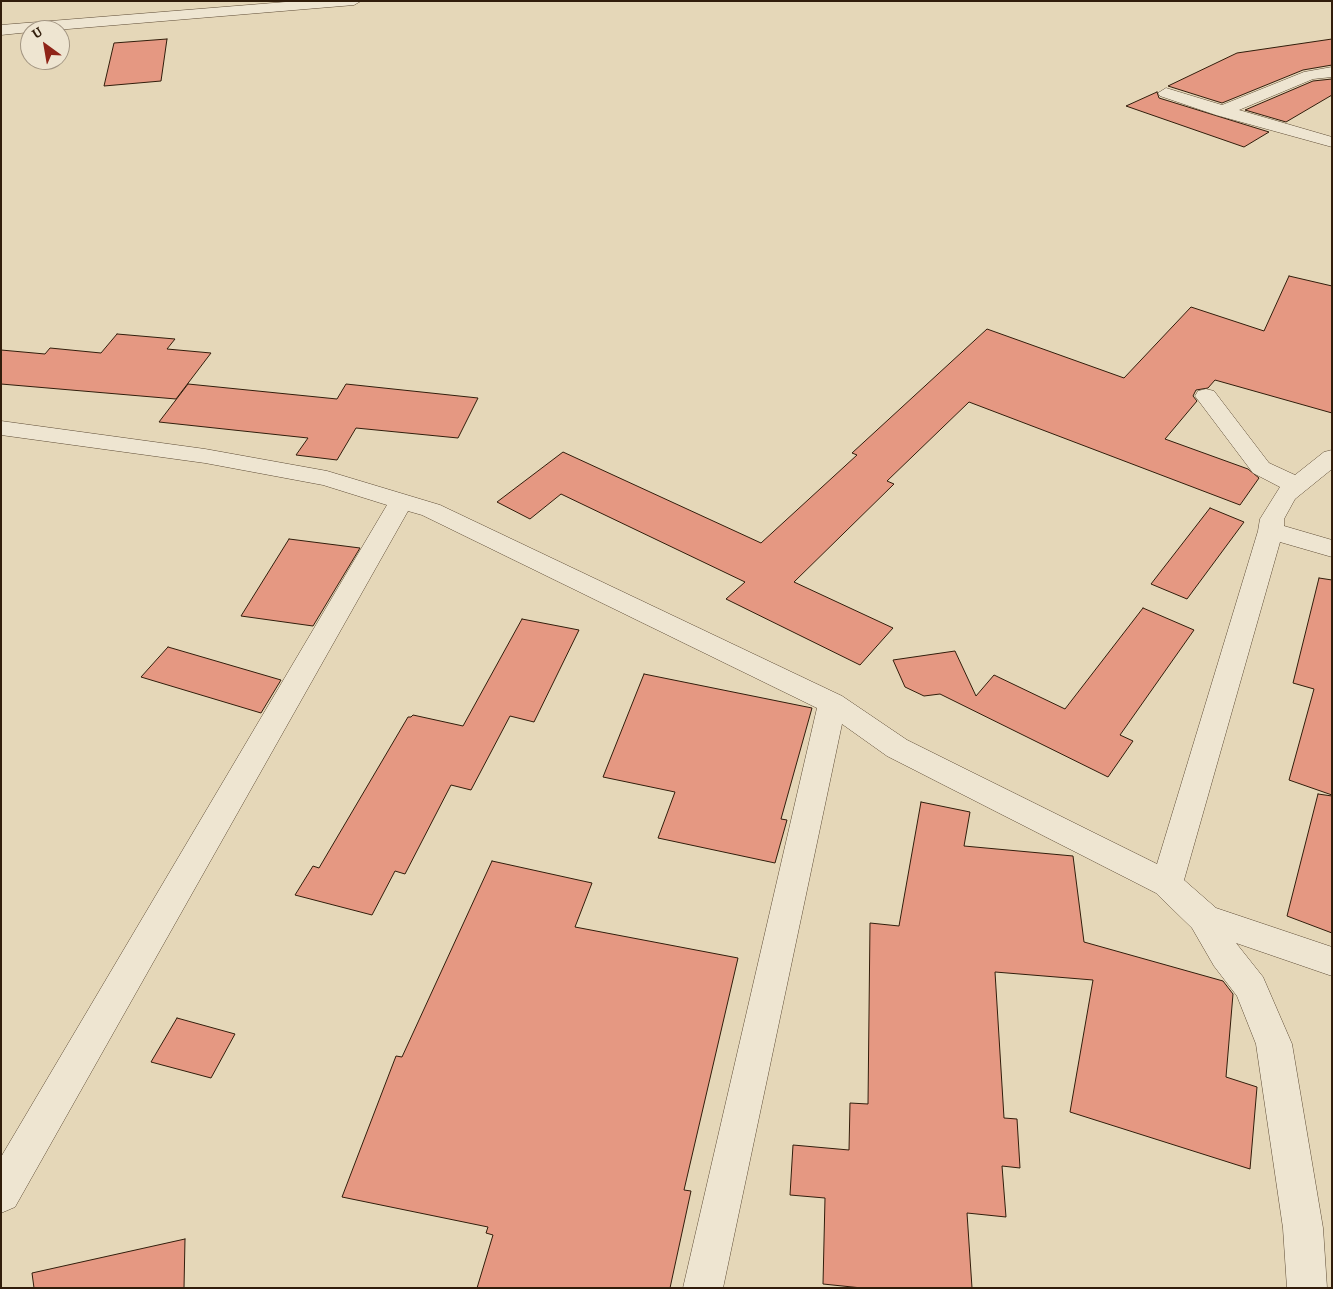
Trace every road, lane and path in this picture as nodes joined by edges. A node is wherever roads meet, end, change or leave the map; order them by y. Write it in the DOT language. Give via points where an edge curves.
graph roads {
  1 [pos="354,1"];
  2 [pos="1,30"];
  3 [pos="1332,72"];
  4 [pos="1166,93"];
  5 [pos="1222,111"];
  6 [pos="1332,142"];
  7 [pos="1206,396"];
  8 [pos="1,428"];
  9 [pos="1332,457"];
  10 [pos="1296,485"];
  11 [pos="402,500"];
  12 [pos="1271,531"];
  13 [pos="1332,549"];
  14 [pos="832,703"];
  15 [pos="1167,884"];
  16 [pos="1204,918"];
  17 [pos="1332,962"];
  18 [pos="1,1194"];
  19 [pos="703,1288"];
  20 [pos="1307,1288"];
  1 -- 2 [label="street"];
  3 -- 5 [label="street" via="1310,75"];
  4 -- 5 [label="street"];
  5 -- 6 [label="street"];
  7 -- 10 [label="street" via="1261,468"];
  8 -- 11 [label="street" via="205,456 318,476"];
  9 -- 10 [label="street"];
  10 -- 12 [label="street" via="1285,495 1272,519"];
  11 -- 14 [label="street" via="431,510"];
  11 -- 18 [label="street"];
  12 -- 13 [label="street"];
  12 -- 15 [label="street"];
  14 -- 15 [label="street" via="897,748"];
  14 -- 19 [label="street"];
  15 -- 16 [label="street"];
  16 -- 17 [label="street"];
  16 -- 20 [label="street" via="1226,956 1251,988 1274,1044 1303,1228"];
}
